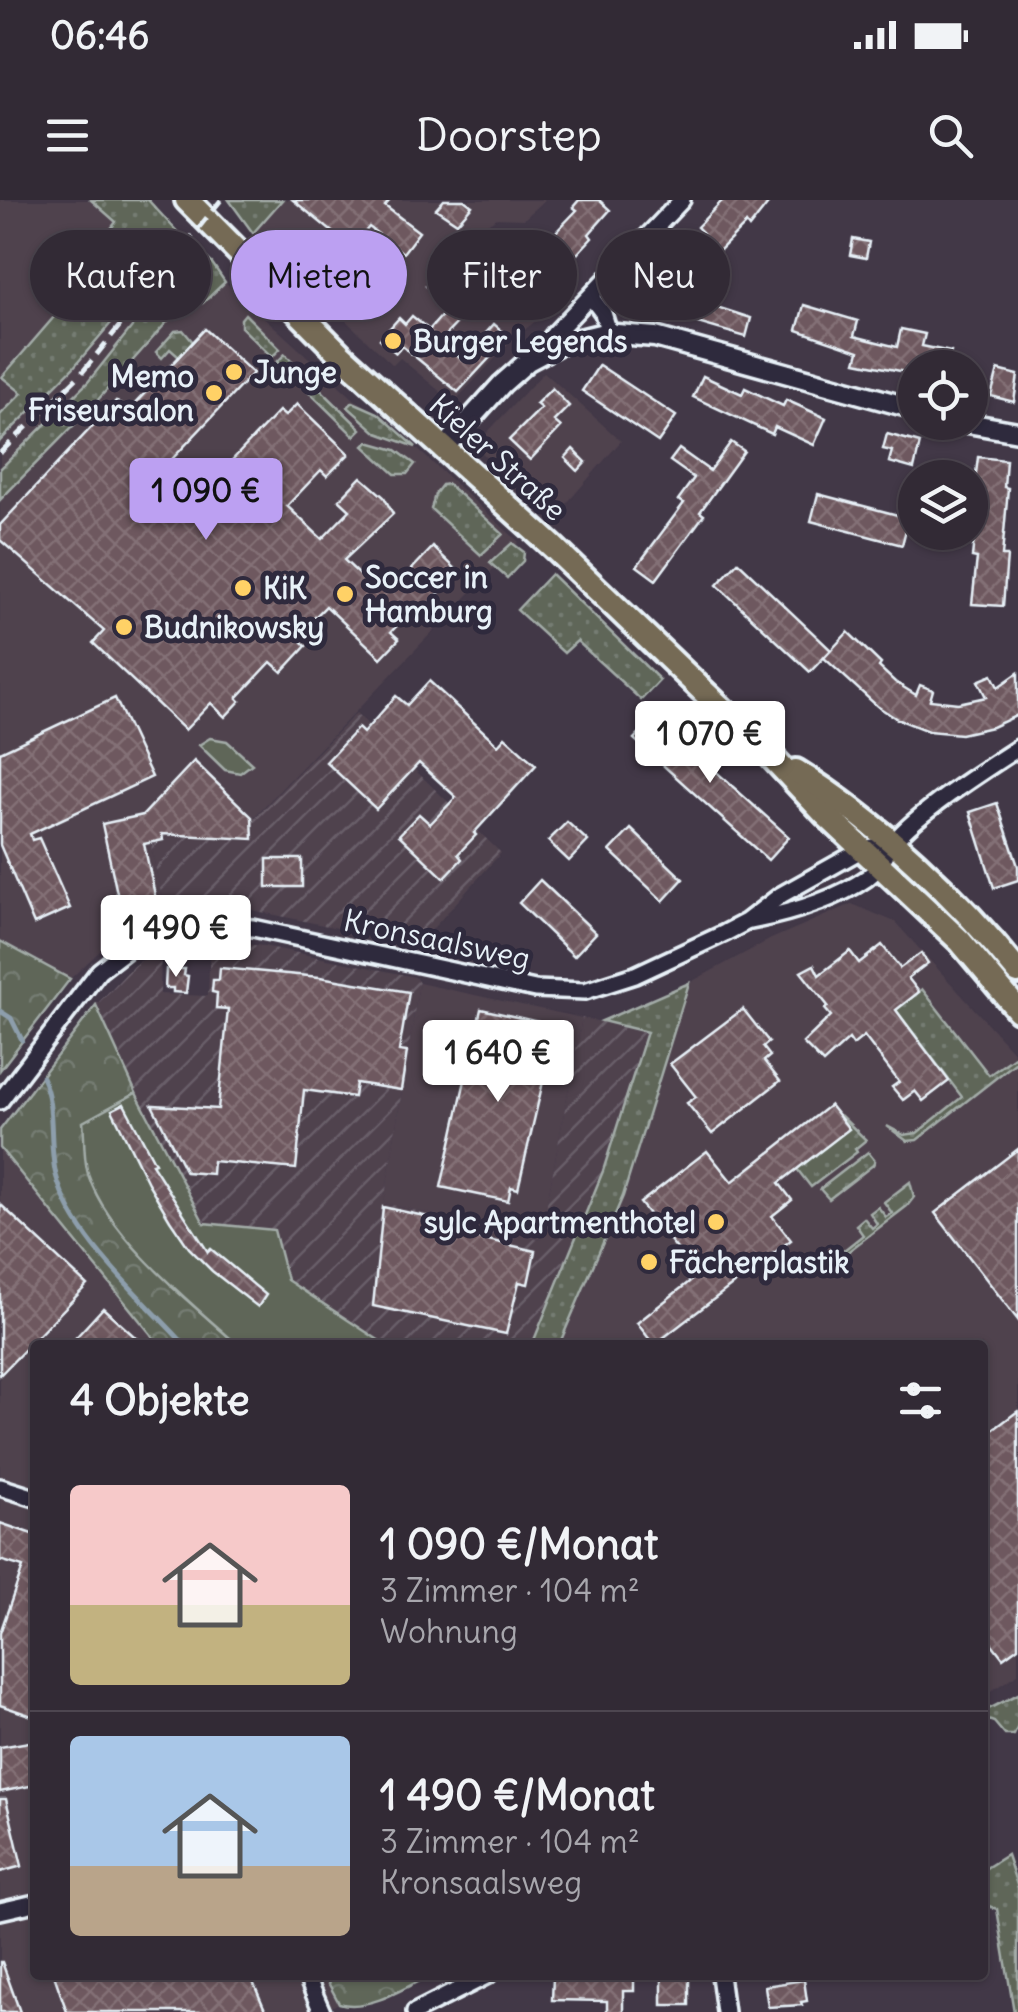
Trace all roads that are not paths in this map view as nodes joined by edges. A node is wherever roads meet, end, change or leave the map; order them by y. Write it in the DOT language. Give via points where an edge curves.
graph roads {
  1 [pos="187,200"];
  2 [pos="682,200"];
  3 [pos="590,297"];
  4 [pos="609,333"];
  5 [pos="539,354"];
  6 [pos="898,404"];
  7 [pos="988,427"];
  8 [pos="1018,432"];
  9 [pos="444,448"];
  10 [pos="1018,748"];
  11 [pos="772,756"];
  12 [pos="892,844"];
  13 [pos="864,849"];
  14 [pos="882,865"];
  15 [pos="746,922"];
  16 [pos="1018,972"];
  17 [pos="1018,1010"];
  18 [pos="0,1101"];
  19 [pos="0,1487"];
  20 [pos="30,1496"];
  21 [pos="30,1904"];
  22 [pos="0,1911"];
  23 [pos="308,1980"];
  24 [pos="478,1980"];
  25 [pos="721,1980"];
  26 [pos="322,2012"];
  27 [pos="415,2012"];
  28 [pos="725,2012"];
  1 -- 9 [label="main road, Kieler Straße"];
  2 -- 3 [label="street"];
  3 -- 4 [label="street"];
  3 -- 5 [label="street"];
  4 -- 5 [label="street"];
  4 -- 6 [label="street" via="655,337"];
  5 -- 9 [label="street"];
  7 -- 8 [label="street"];
  9 -- 11 [label="main road, Kieler Straße"];
  10 -- 12 [label="street"];
  11 -- 12 [label="main road, Kieler Straße" via="840,798"];
  11 -- 13 [label="main road, Kieler Straße"];
  12 -- 13 [label="street, Kronsaalsweg"];
  12 -- 14 [label="street"];
  12 -- 16 [label="main road, Kieler Straße"];
  13 -- 14 [label="main road, Kieler Straße"];
  13 -- 15 [label="street, Kronsaalsweg" via="781,894"];
  14 -- 15 [label="street, Kronsaalsweg" via="844,890"];
  14 -- 17 [label="main road, Kieler Straße"];
  15 -- 18 [label="street, Kronsaalsweg" via="607,986 567,992 253,928 168,930 130,946 99,971"];
  19 -- 20 [label="street"];
  21 -- 22 [label="street"];
  23 -- 26 [label="street"];
  24 -- 27 [label="street"];
  25 -- 28 [label="street"];
}
